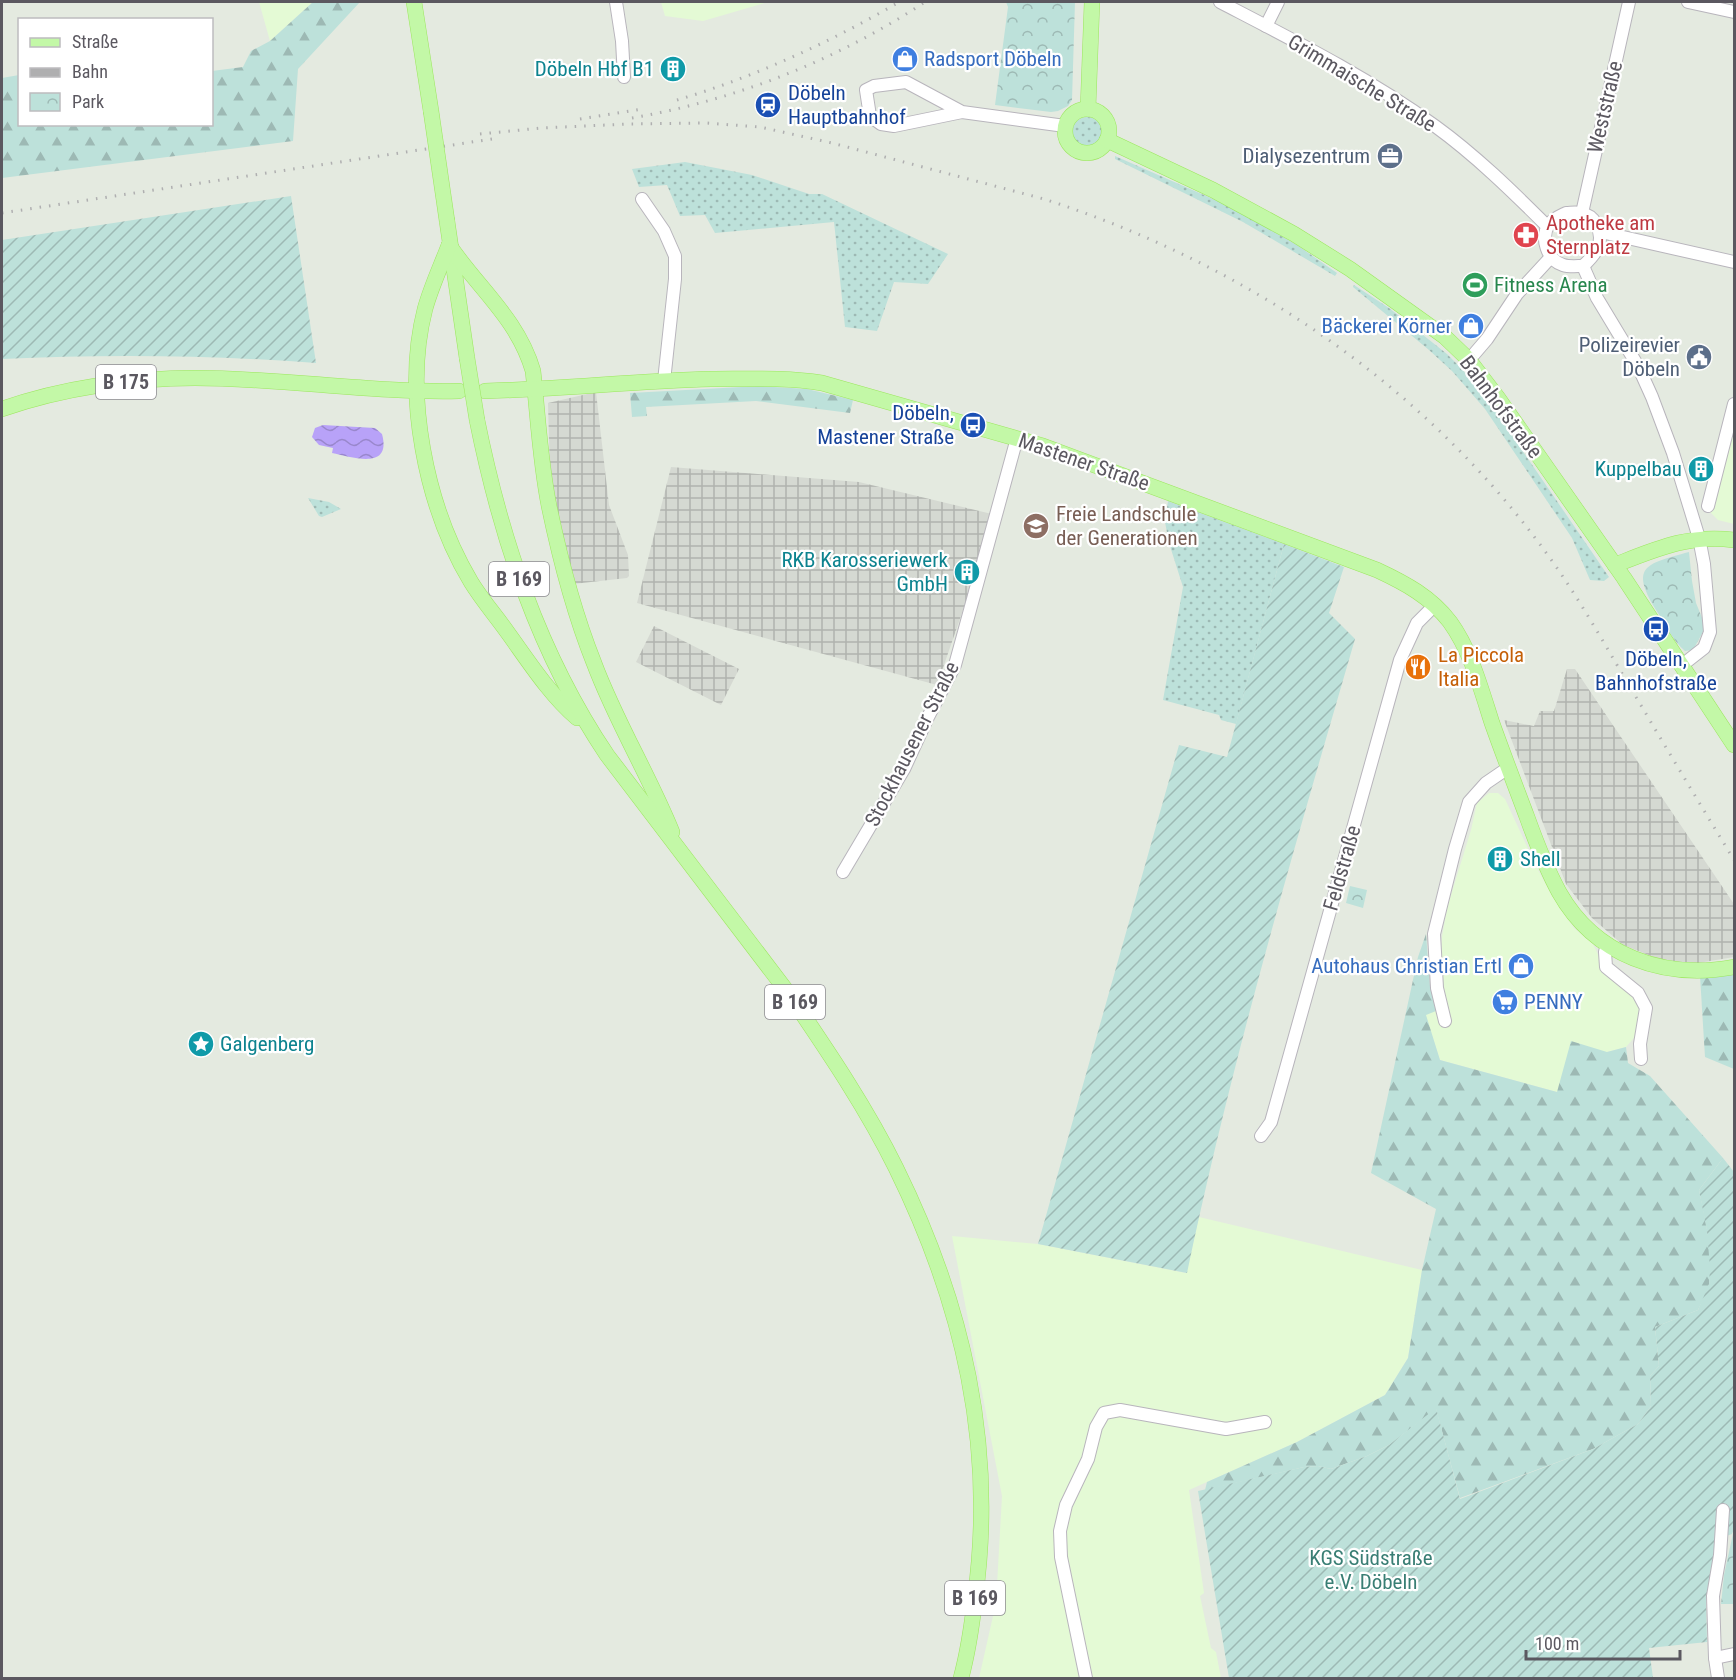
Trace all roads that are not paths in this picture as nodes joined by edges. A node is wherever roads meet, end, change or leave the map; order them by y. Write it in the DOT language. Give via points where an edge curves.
graph roads {
  1 [pos="616,2"];
  2 [pos="1092,2"];
  3 [pos="1220,2"];
  4 [pos="1278,2"];
  5 [pos="1629,2"];
  6 [pos="1688,2"];
  7 [pos="415,3"];
  8 [pos="1734,12"];
  9 [pos="1266,26"];
  10 [pos="624,76"];
  11 [pos="1088,109"];
  12 [pos="962,112"];
  13 [pos="1065,126"];
  14 [pos="1107,140"];
  15 [pos="642,198"];
  16 [pos="1582,213"];
  17 [pos="1547,226"];
  18 [pos="1601,232"];
  19 [pos="449,245"];
  20 [pos="1551,257"];
  21 [pos="1734,262"];
  22 [pos="1583,266"];
  23 [pos="1469,360"];
  24 [pos="664,381"];
  25 [pos="535,390"];
  26 [pos="459,391"];
  27 [pos="485,391"];
  28 [pos="418,392"];
  29 [pos="1734,405"];
  30 [pos="3,408"];
  31 [pos="1017,438"];
  32 [pos="1708,506"];
  33 [pos="1699,538"];
  34 [pos="1734,540"];
  35 [pos="1615,565"];
  36 [pos="1435,605"];
  37 [pos="1681,666"];
  38 [pos="588,727"];
  39 [pos="1734,745"];
  40 [pos="1508,768"];
  41 [pos="679,849"];
  42 [pos="843,872"];
  43 [pos="1607,944"];
  44 [pos="1734,967"];
  45 [pos="1445,1021"];
  46 [pos="1641,1059"];
  47 [pos="1261,1136"];
  48 [pos="1265,1422"];
  49 [pos="1723,1510"];
  50 [pos="1734,1654"];
  51 [pos="1715,1658"];
  52 [pos="961,1678"];
  53 [pos="1086,1678"];
  54 [pos="1718,1678"];
  1 -- 10 [label="street"];
  2 -- 11 [label="main road"];
  3 -- 9 [label="street, Grimmaische Straße"];
  4 -- 9 [label="street"];
  5 -- 16 [label="street, Weststraße"];
  6 -- 8 [label="street"];
  7 -- 19 [label="main road, B 169, bridge"];
  9 -- 17 [label="street, Grimmaische Straße" via="1352,72 1436,126 1509,187"];
  11 -- 13 [label="main road" via="1071,115"];
  11 -- 14 [label="main road" via="1097,111 1107,122"];
  12 -- 12 [label="street" via="906,82 866,90 870,116 881,124 894,126"];
  12 -- 13 [label="street"];
  13 -- 14 [label="main road" via="1068,143 1079,152 1094,152"];
  14 -- 23 [label="main road, Bahnhofstraße" via="1223,195 1312,244 1422,319"];
  15 -- 24 [label="street" via="675,256"];
  16 -- 17 [label="street" via="1566,213"];
  16 -- 18 [label="street" via="1593,219"];
  17 -- 20 [label="street" via="1545,243"];
  18 -- 21 [label="street"];
  18 -- 22 [label="street" via="1599,245"];
  19 -- 25 [label="main road" via="513,325 529,358"];
  19 -- 28 [label="main road" via="422,321"];
  19 -- 38 [label="main road, B 169, bridge" via="477,420 494,495 519,578 548,651"];
  20 -- 22 [label="street" via="1563,265"];
  20 -- 23 [label="street" via="1517,294"];
  22 -- 33 [label="street" via="1652,397"];
  23 -- 35 [label="main road, Bahnhofstraße"];
  24 -- 25 [label="main road, Mastener Straße"];
  24 -- 31 [label="main road, Mastener Straße" via="802,380"];
  25 -- 27 [label="main road, Mastener Straße"];
  25 -- 41 [label="main road" via="549,506 577,615 612,709 662,806"];
  26 -- 28 [label="main road, B 175"];
  28 -- 30 [label="main road, B 175" via="184,378 75,390"];
  28 -- 38 [label="main road" via="424,456 450,541 471,582 531,665 569,711"];
  29 -- 32 [label="street"];
  31 -- 36 [label="main road, Mastener Straße" via="1360,563 1405,583"];
  31 -- 42 [label="street, Stockhausener Straße" via="952,673 904,769"];
  33 -- 34 [label="main road"];
  33 -- 35 [label="main road"];
  33 -- 37 [label="street" via="1710,632 1704,648"];
  35 -- 37 [label="main road, Bahnhofstraße"];
  36 -- 40 [label="main road, Mastener Straße" via="1466,650"];
  36 -- 47 [label="street, Feldstraße" via="1417,623 1400,660 1271,1122"];
  37 -- 39 [label="main road, Bahnhofstraße"];
  38 -- 41 [label="main road, B 169"];
  40 -- 43 [label="main road, Mastener Straße" via="1560,892 1584,926"];
  40 -- 45 [label="street" via="1486,783 1469,802 1455,849 1434,934 1437,988"];
  41 -- 52 [label="main road, B 169" via="789,994 841,1073 895,1166 939,1266 964,1352 978,1430 981,1476 978,1579"];
  43 -- 44 [label="main road, Mastener Straße" via="1657,967 1693,971"];
  43 -- 46 [label="street" via="1606,967 1638,993 1646,1008"];
  48 -- 53 [label="street" via="1226,1429 1120,1410 1104,1413 1095,1427 1088,1459 1066,1505 1060,1531 1060,1557"];
  49 -- 51 [label="street" via="1713,1596"];
  50 -- 51 [label="street"];
  51 -- 54 [label="street"];
}
